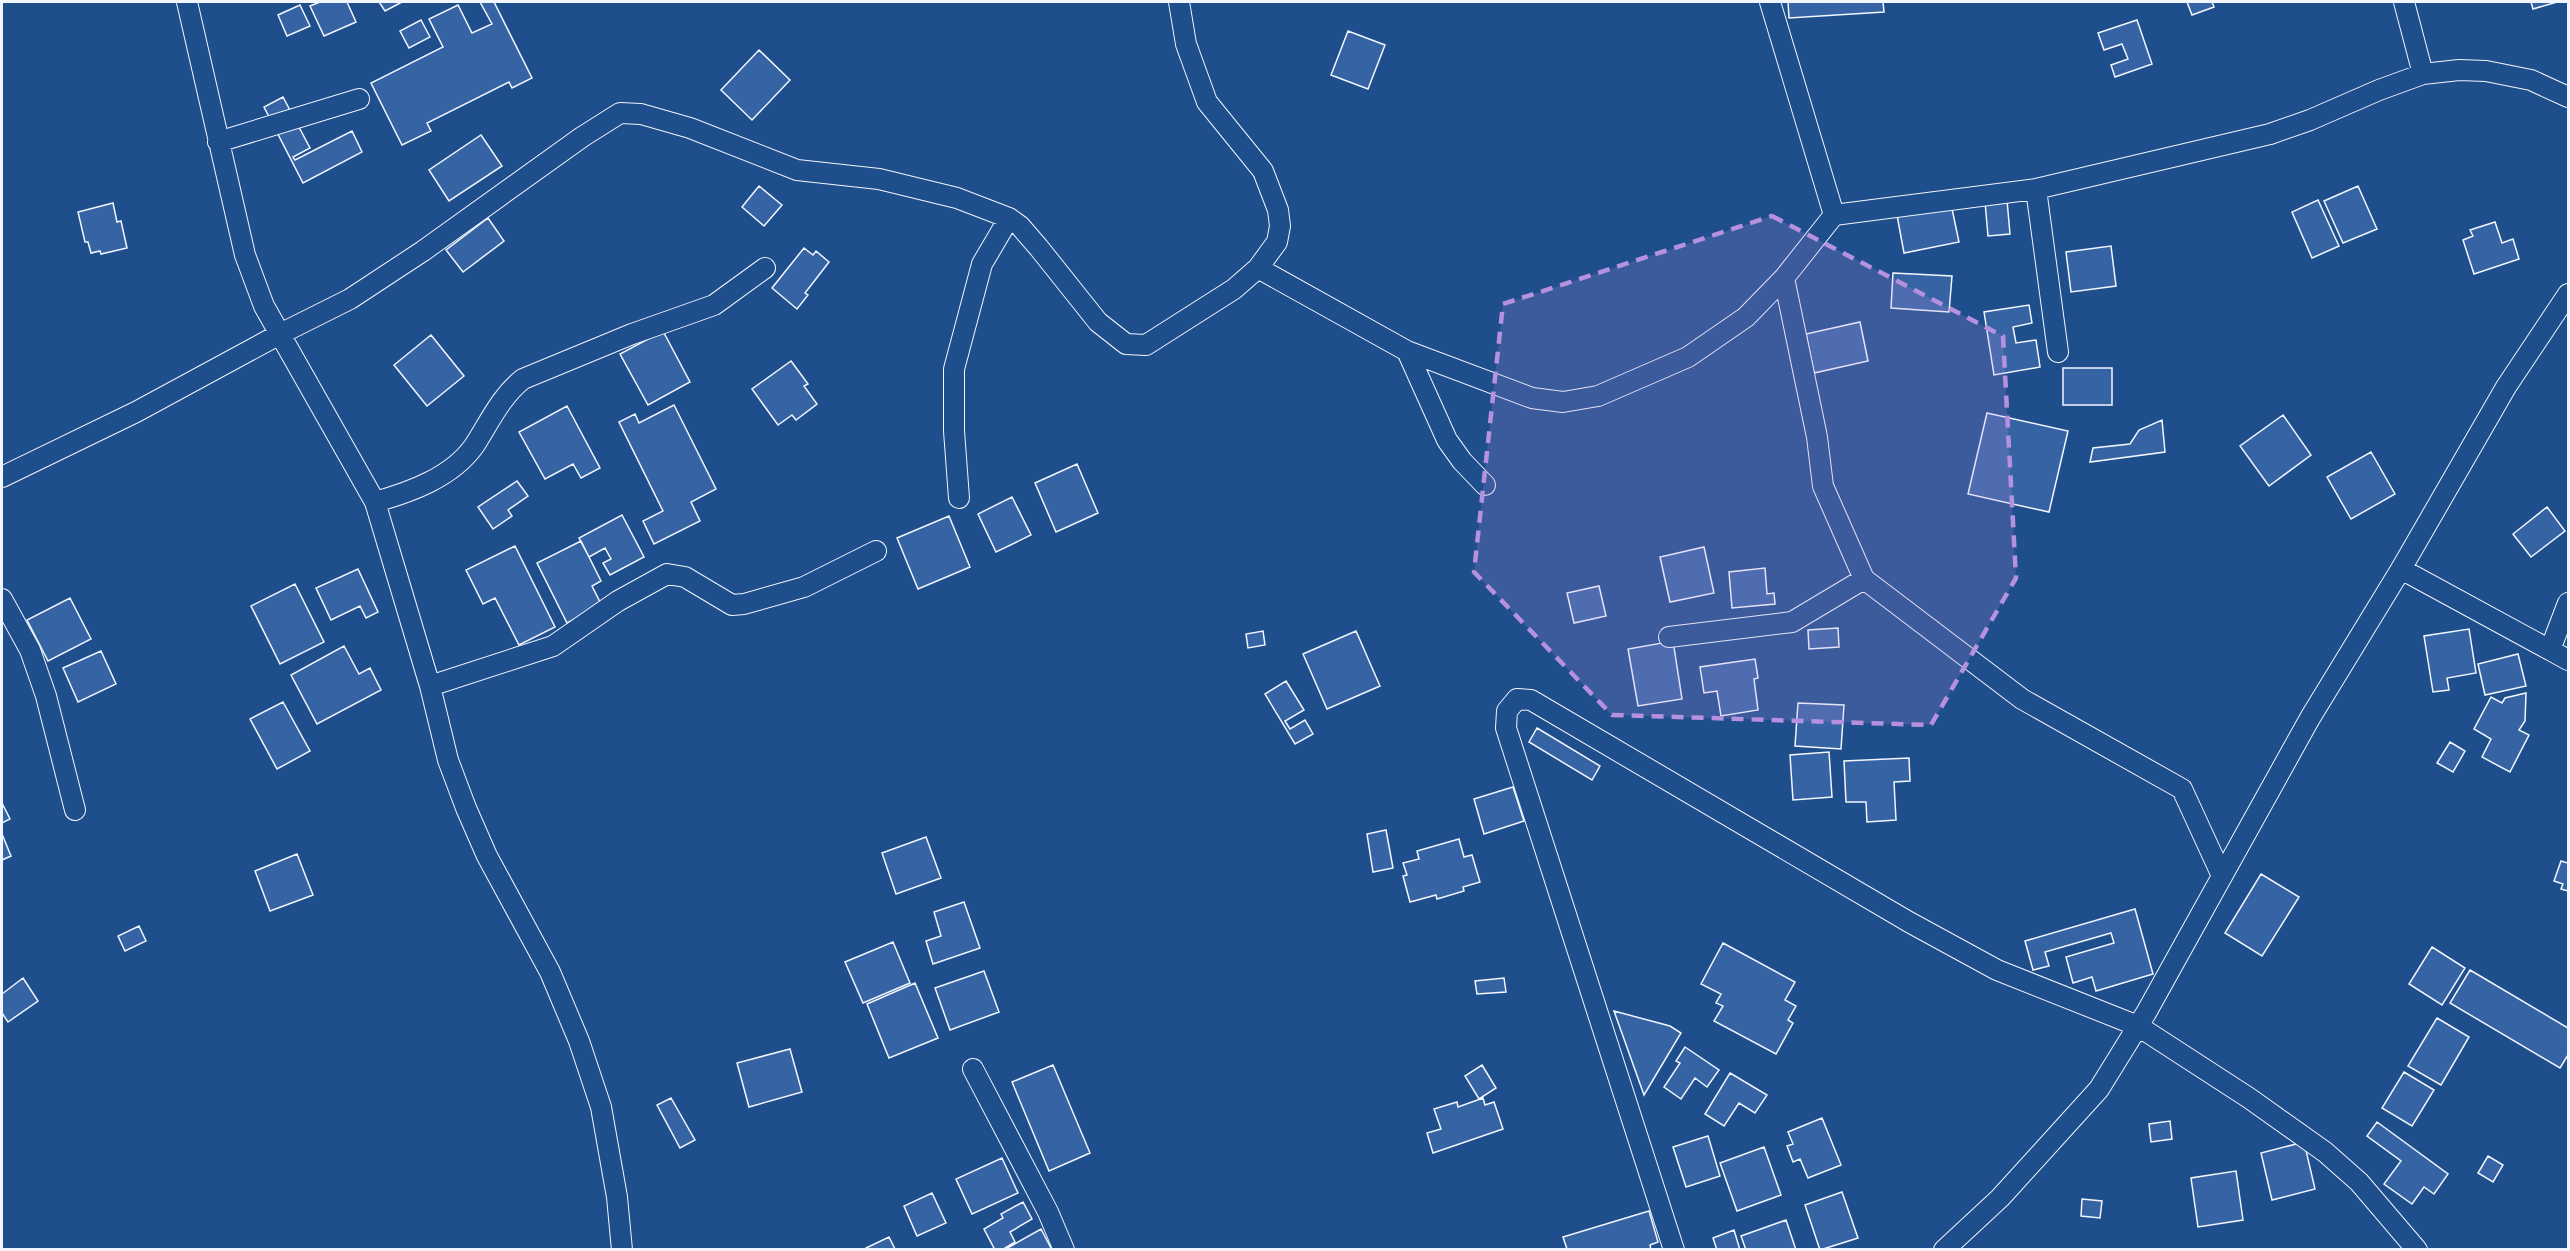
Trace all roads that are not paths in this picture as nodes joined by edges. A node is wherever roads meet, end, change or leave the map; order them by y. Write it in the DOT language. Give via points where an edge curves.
graph roads {
  1 [pos="187,2"];
  2 [pos="1179,2"];
  3 [pos="1770,2"];
  4 [pos="2404,2"];
  5 [pos="2423,74"];
  6 [pos="2568,97"];
  7 [pos="359,99"];
  8 [pos="218,142"];
  9 [pos="2036,189"];
  10 [pos="1834,215"];
  11 [pos="1009,218"];
  12 [pos="765,268"];
  13 [pos="1258,268"];
  14 [pos="1784,278"];
  15 [pos="2568,294"];
  16 [pos="280,334"];
  17 [pos="1407,351"];
  18 [pos="2058,352"];
  19 [pos="2,477"];
  20 [pos="1485,485"];
  21 [pos="959,498"];
  22 [pos="375,502"];
  23 [pos="876,551"];
  24 [pos="2401,569"];
  25 [pos="1864,579"];
  26 [pos="2,599"];
  27 [pos="2568,603"];
  28 [pos="1669,637"];
  29 [pos="2550,650"];
  30 [pos="2568,660"];
  31 [pos="430,686"];
  32 [pos="75,810"];
  33 [pos="2222,876"];
  34 [pos="2138,1026"];
  35 [pos="973,1069"];
  36 [pos="622,1250"];
  37 [pos="1064,1250"];
  38 [pos="1674,1250"];
  39 [pos="1944,1250"];
  40 [pos="2417,1250"];
  1 -- 8 [label="street"];
  2 -- 13 [label="street" via="1186,44 1207,102 1263,171 1278,210 1277,242"];
  3 -- 10 [label="street"];
  4 -- 5 [label="street"];
  5 -- 6 [label="street" via="2486,71 2531,80"];
  5 -- 9 [label="street" via="2270,134"];
  7 -- 8 [label="street"];
  8 -- 16 [label="street" via="245,255 264,306"];
  9 -- 10 [label="street"];
  9 -- 18 [label="street"];
  10 -- 14 [label="street"];
  11 -- 13 [label="street" via="1039,248 1098,322 1126,344 1146,345 1156,340 1234,289"];
  11 -- 16 [label="street" via="957,198 879,179 797,170 690,128 641,114 620,114 359,293"];
  11 -- 21 [label="street" via="982,264 954,369"];
  12 -- 22 [label="street" via="714,305 523,379 511,388 458,465 403,494"];
  13 -- 17 [label="street"];
  14 -- 17 [label="street" via="1746,318 1688,357 1582,400 1532,398"];
  14 -- 25 [label="street" via="1817,437 1823,486"];
  15 -- 24 [label="street" via="2506,387"];
  16 -- 19 [label="street" via="136,412"];
  16 -- 22 [label="street"];
  17 -- 20 [label="street" via="1448,440"];
  22 -- 31 [label="street"];
  23 -- 31 [label="street" via="804,587 744,604 732,605 685,576 667,574 618,601 553,646"];
  24 -- 29 [label="street"];
  24 -- 33 [label="street" via="2310,718"];
  25 -- 28 [label="street" via="1792,622"];
  25 -- 33 [label="street" via="2022,699 2182,789"];
  26 -- 32 [label="street" via="30,650 46,696"];
  27 -- 29 [label="street"];
  29 -- 30 [label="street"];
  31 -- 36 [label="street" via="448,760 466,808 487,856 550,972 579,1041 601,1107"];
  33 -- 34 [label="street"];
  34 -- 38 [label="street" via="1997,970 1531,700 1517,699 1508,711 1506,728"];
  34 -- 39 [label="street" via="2099,1089 2000,1198"];
  34 -- 40 [label="street" via="2325,1152 2359,1182"];
  35 -- 37 [label="street"];
}
